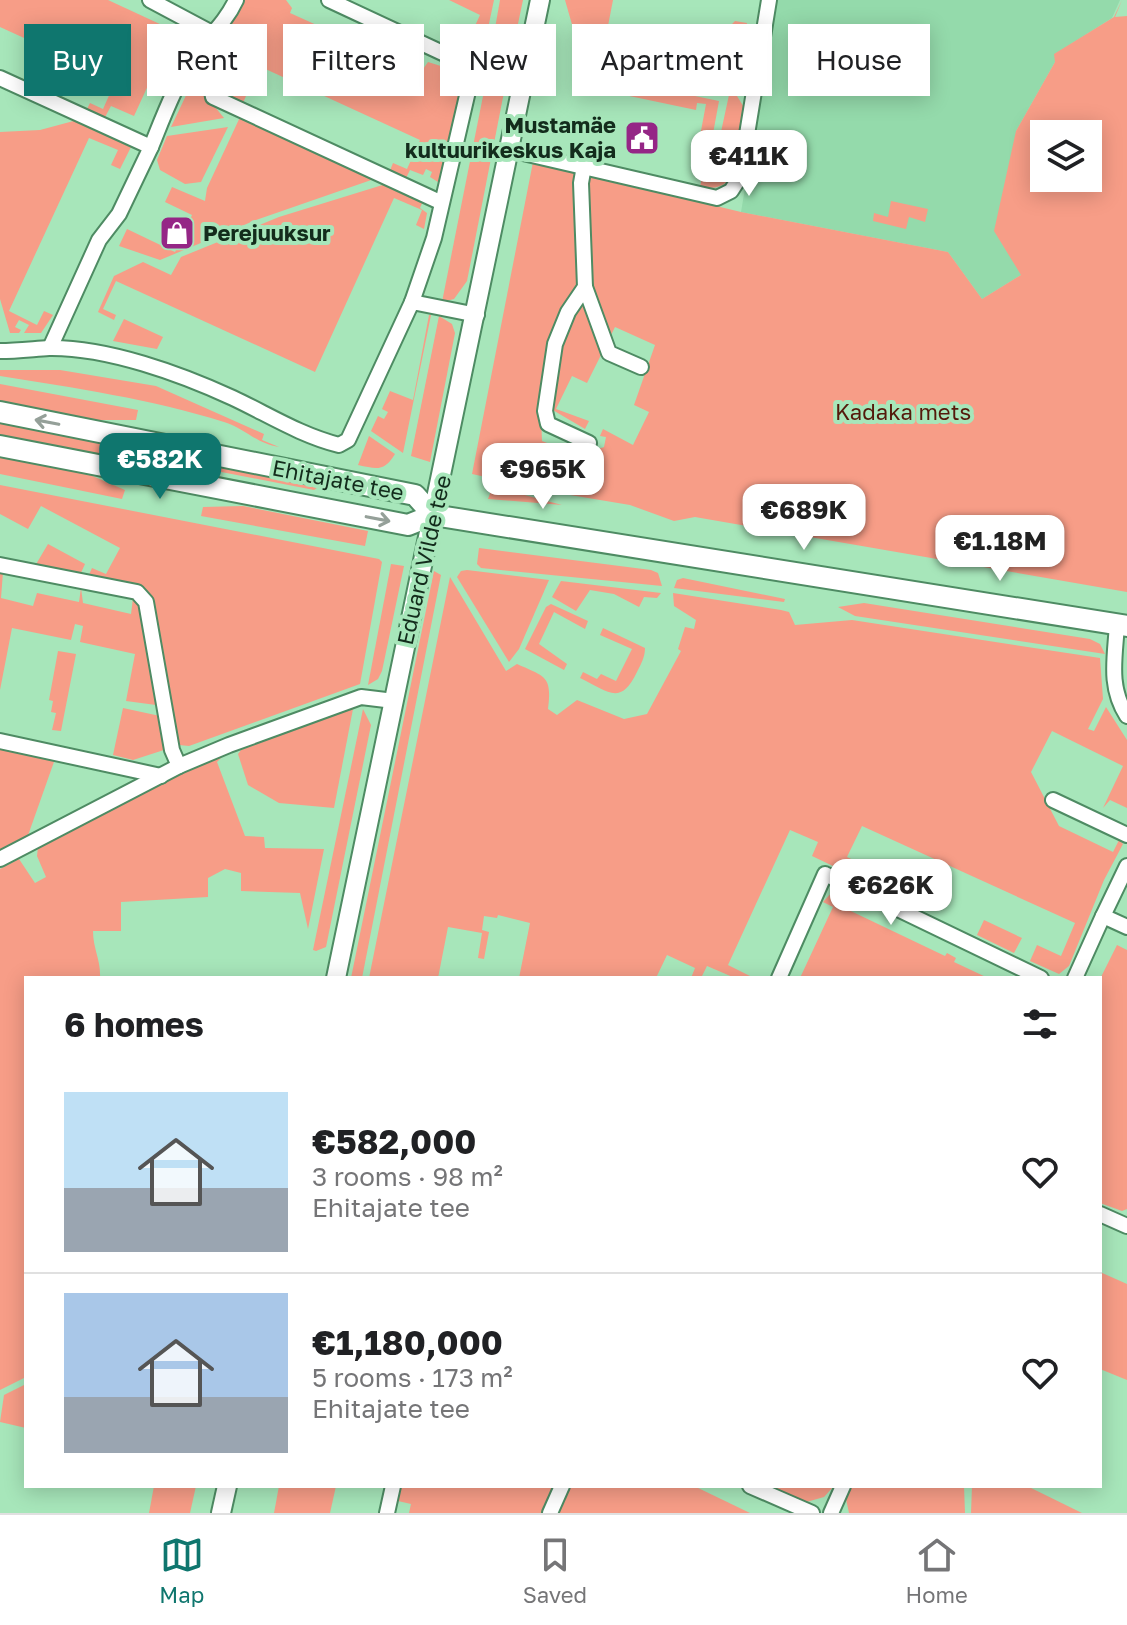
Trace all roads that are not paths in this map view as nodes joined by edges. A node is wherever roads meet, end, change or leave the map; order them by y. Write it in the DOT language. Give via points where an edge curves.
graph roads {
  1 [pos="150,0"];
  2 [pos="236,0"];
  3 [pos="329,0"];
  4 [pos="540,0"];
  5 [pos="769,0"];
  6 [pos="195,24"];
  7 [pos="223,24"];
  8 [pos="0,78"];
  9 [pos="174,96"];
  10 [pos="213,96"];
  11 [pos="151,147"];
  12 [pos="510,150"];
  13 [pos="584,166"];
  14 [pos="440,202"];
  15 [pos="585,287"];
  16 [pos="412,302"];
  17 [pos="477,315"];
  18 [pos="50,348"];
  19 [pos="0,351"];
  20 [pos="641,367"];
  21 [pos="0,412"];
  22 [pos="589,443"];
  23 [pos="0,446"];
  24 [pos="329,478"];
  25 [pos="322,509"];
  26 [pos="433,515"];
  27 [pos="0,565"];
  28 [pos="1122,625"];
  29 [pos="394,701"];
  30 [pos="1127,716"];
  31 [pos="0,741"];
  32 [pos="179,766"];
  33 [pos="161,776"];
  34 [pos="1053,800"];
  35 [pos="1127,835"];
  36 [pos="0,859"];
  37 [pos="1127,866"];
  38 [pos="1103,916"];
  39 [pos="1127,927"];
  40 [pos="336,976"];
  41 [pos="780,976"];
  42 [pos="1037,976"];
  43 [pos="1076,976"];
  44 [pos="1102,1215"];
  45 [pos="1127,1226"];
  46 [pos="227,1488"];
  47 [pos="393,1488"];
  48 [pos="561,1488"];
  49 [pos="755,1488"];
  50 [pos="842,1488"];
  51 [pos="221,1513"];
  52 [pos="387,1513"];
  53 [pos="550,1513"];
  54 [pos="812,1513"];
  55 [pos="831,1513"];
  1 -- 6 [label="street"];
  2 -- 7 [label="street"];
  3 -- 14 [label="street" via="469,68 471,90"];
  4 -- 12 [label="street, Eduard Vilde tee"];
  5 -- 13 [label="street" via="740,177 731,191 717,198"];
  8 -- 11 [label="street"];
  9 -- 11 [label="street"];
  10 -- 14 [label="street"];
  11 -- 18 [label="street" via="119,214 103,231"];
  12 -- 13 [label="street"];
  12 -- 17 [label="street, Eduard Vilde tee"];
  13 -- 15 [label="street"];
  14 -- 16 [label="street"];
  15 -- 20 [label="street" via="609,353"];
  15 -- 22 [label="street" via="555,344 545,411 548,424"];
  16 -- 17 [label="street"];
  16 -- 18 [label="street" via="348,440 339,445 310,438 175,374"];
  17 -- 26 [label="street, Eduard Vilde tee"];
  18 -- 19 [label="street"];
  24 -- 21 [label="main road, Ehitajate tee, one-way"];
  23 -- 25 [label="main road, Ehitajate tee"];
  24 -- 25 [label="main road"];
  24 -- 26 [label="main road, Ehitajate tee" via="415,495"];
  25 -- 26 [label="main road, Ehitajate tee, one-way" via="408,525"];
  26 -- 28 [label="main road, Ehitajate tee"];
  26 -- 29 [label="street, Eduard Vilde tee"];
  27 -- 32 [label="street" via="137,592 146,602"];
  28 -- 30 [label="street" via="1113,681"];
  29 -- 32 [label="street" via="361,697"];
  29 -- 40 [label="street, Eduard Vilde tee"];
  31 -- 33 [label="street"];
  32 -- 33 [label="street"];
  33 -- 36 [label="street"];
  34 -- 35 [label="street"];
  37 -- 38 [label="street"];
  38 -- 39 [label="street"];
  38 -- 43 [label="street"];
  41 -- 42 [label="street" via="825,874"];
  44 -- 45 [label="street"];
  46 -- 51 [label="street"];
  47 -- 52 [label="street"];
  48 -- 53 [label="street"];
  49 -- 54 [label="street"];
  50 -- 55 [label="street"];
}
